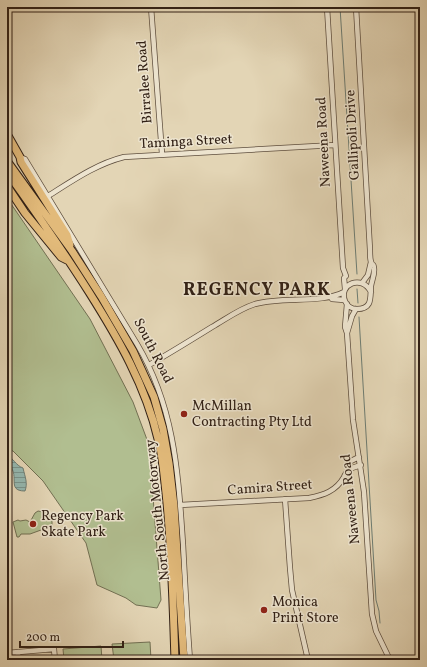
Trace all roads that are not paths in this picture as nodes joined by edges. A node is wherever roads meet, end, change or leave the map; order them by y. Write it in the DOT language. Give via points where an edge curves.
graph roads {
  1 [pos="151,7"];
  2 [pos="327,7"];
  3 [pos="356,7"];
  4 [pos="7,134"];
  5 [pos="335,145"];
  6 [pos="162,154"];
  7 [pos="20,157"];
  8 [pos="7,161"];
  9 [pos="7,172"];
  10 [pos="7,186"];
  11 [pos="48,196"];
  12 [pos="72,251"];
  13 [pos="70,262"];
  14 [pos="371,262"];
  15 [pos="346,276"];
  16 [pos="354,282"];
  17 [pos="362,283"];
  18 [pos="345,291"];
  19 [pos="371,292"];
  20 [pos="331,297"];
  21 [pos="346,302"];
  22 [pos="356,309"];
  23 [pos="347,333"];
  24 [pos="149,365"];
  25 [pos="359,458"];
  26 [pos="361,465"];
  27 [pos="349,469"];
  28 [pos="286,499"];
  29 [pos="180,504"];
  30 [pos="18,652"];
  31 [pos="7,653"];
  32 [pos="18,660"];
  33 [pos="55,660"];
  34 [pos="175,660"];
  35 [pos="184,660"];
  36 [pos="190,660"];
  37 [pos="308,660"];
  38 [pos="390,660"];
  1 -- 6 [label="street, Birralee Road"];
  2 -- 5 [label="street, Naweena Road"];
  3 -- 14 [label="street, Gallipoli Drive"];
  4 -- 7 [label="highway, South Road"];
  5 -- 6 [label="street, Taminga Street"];
  5 -- 15 [label="street, Naweena Road" via="343,268"];
  6 -- 11 [label="street, Taminga Street" via="124,157 109,161"];
  7 -- 11 [label="street, South Road" via="25,159"];
  7 -- 12 [label="highway" via="67,235"];
  8 -- 12 [label="highway, North South Motorway"];
  9 -- 13 [label="highway, North South Motorway"];
  10 -- 13 [label="highway" via="60,257"];
  11 -- 24 [label="street, South Road"];
  12 -- 35 [label="highway, North South Motorway" via="133,351 154,397 163,429 174,506"];
  13 -- 34 [label="highway, North South Motorway" via="138,377 158,440 168,506"];
  14 -- 17 [label="street, Gallipoli Drive" via="368,275"];
  14 -- 19 [label="street, Gallipoli Drive" via="374,266"];
  15 -- 16 [label="street"];
  15 -- 18 [label="street, Naweena Road"];
  16 -- 17 [label="street"];
  16 -- 18 [label="street" via="347,286"];
  17 -- 19 [label="street"];
  18 -- 20 [label="street"];
  18 -- 21 [label="street"];
  19 -- 22 [label="street" via="369,303"];
  20 -- 21 [label="street"];
  20 -- 24 [label="street" via="266,301 252,305"];
  21 -- 22 [label="street"];
  21 -- 23 [label="street, Naweena Road"];
  22 -- 23 [label="street, Naweena Road"];
  23 -- 25 [label="street, Naweena Road" via="353,420"];
  24 -- 29 [label="street, South Road" via="171,431"];
  25 -- 26 [label="street, Naweena Road"];
  25 -- 27 [label="street, Camira Street" via="351,460"];
  26 -- 27 [label="street"];
  26 -- 38 [label="street, Naweena Road" via="373,618 376,631"];
  27 -- 28 [label="street, Camira Street" via="340,483 329,493 309,498"];
  28 -- 29 [label="street, Camira Street"];
  28 -- 37 [label="street" via="292,590"];
  29 -- 36 [label="street, South Road"];
  30 -- 31 [label="street"];
  30 -- 32 [label="street"];
  30 -- 33 [label="street" via="54,649"];
}
